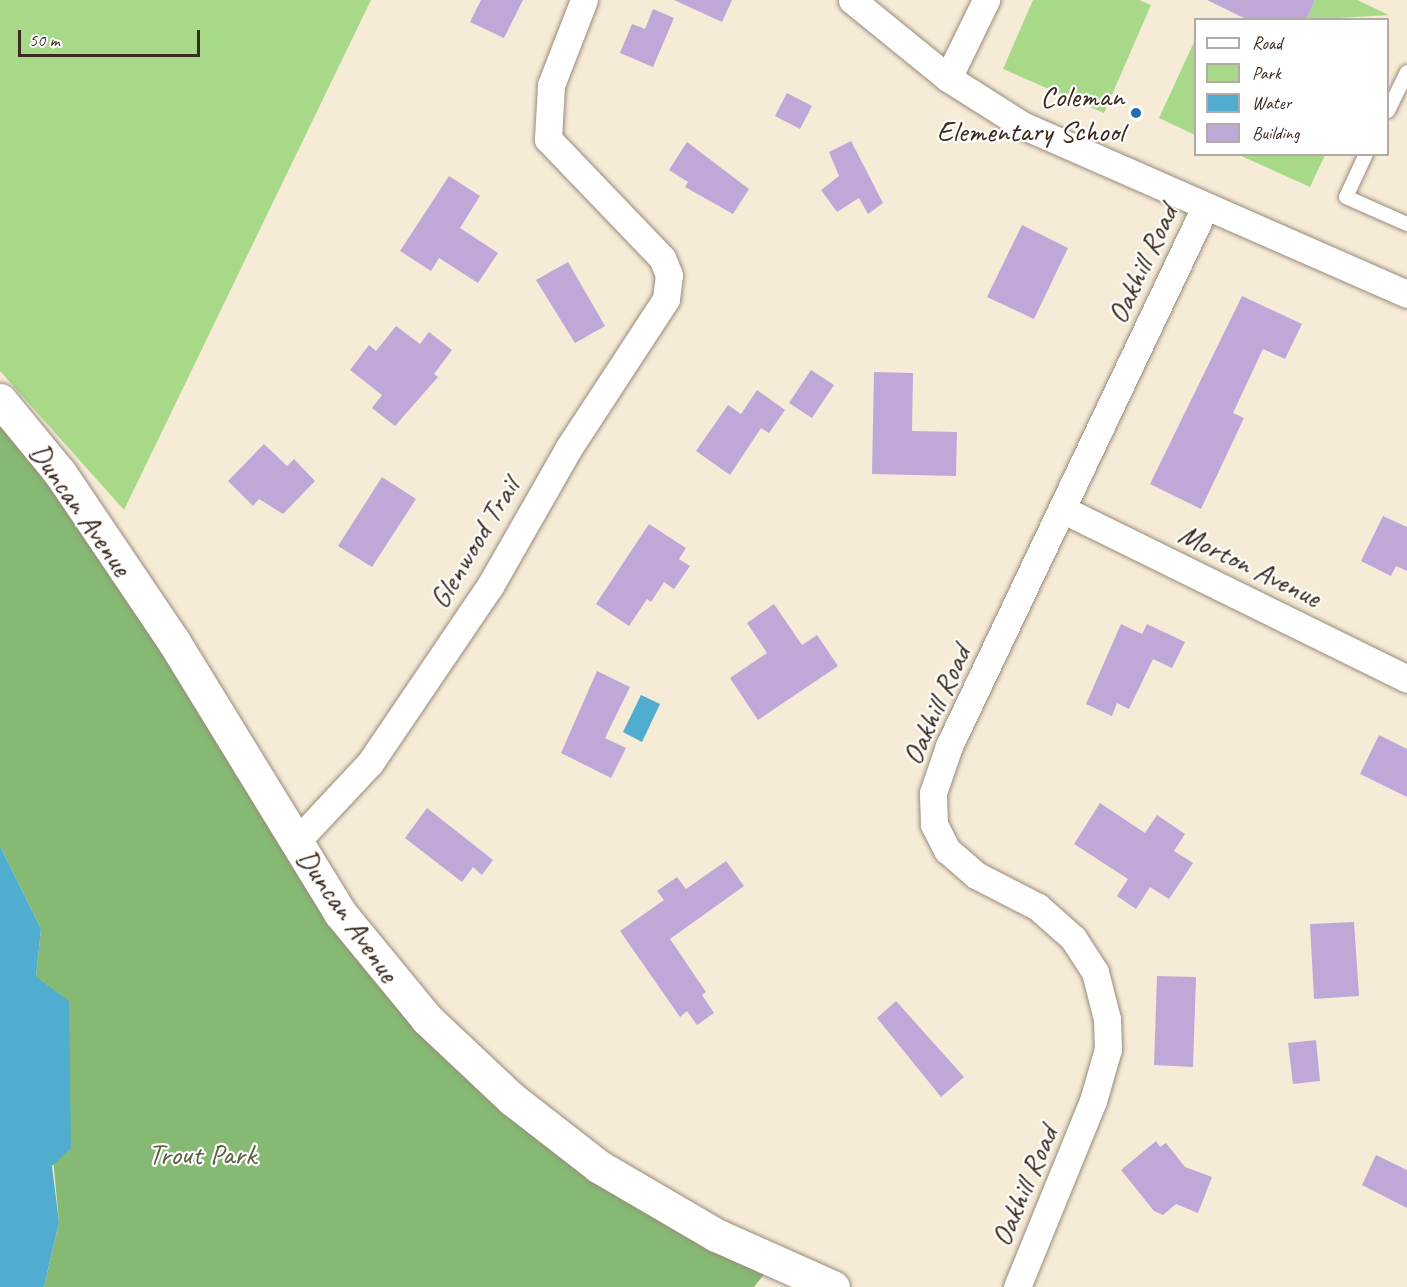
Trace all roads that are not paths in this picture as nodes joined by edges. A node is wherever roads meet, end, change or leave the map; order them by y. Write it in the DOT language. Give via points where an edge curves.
graph roads {
  1 [pos="584,0"];
  2 [pos="852,0"];
  3 [pos="986,0"];
  4 [pos="1407,72"];
  5 [pos="948,78"];
  6 [pos="1389,109"];
  7 [pos="1365,156"];
  8 [pos="1205,207"];
  9 [pos="1407,224"];
  10 [pos="1407,293"];
  11 [pos="0,400"];
  12 [pos="1064,510"];
  13 [pos="1407,679"];
  14 [pos="296,842"];
  15 [pos="833,1287"];
  16 [pos="1017,1287"];
  1 -- 14 [label="street, Glenwood Trail" via="551,85 548,139 662,258 669,275 654,322 568,449 490,585 370,763"];
  2 -- 5 [label="street"];
  3 -- 5 [label="street"];
  4 -- 6 [label="lane"];
  5 -- 8 [label="street" via="1022,125"];
  7 -- 9 [label="lane" via="1346,197"];
  8 -- 10 [label="street"];
  8 -- 12 [label="street, Oakhill Road"];
  11 -- 14 [label="street, Duncan Avenue" via="60,473 168,633"];
  12 -- 13 [label="street, Morton Avenue"];
  12 -- 16 [label="street, Oakhill Road" via="949,746 933,793 934,824 947,850 976,874 1038,907 1073,938 1095,972 1106,1009 1108,1049 1093,1101"];
  14 -- 15 [label="street, Duncan Avenue" via="383,969 464,1058 512,1100 598,1166 676,1213"];
}
